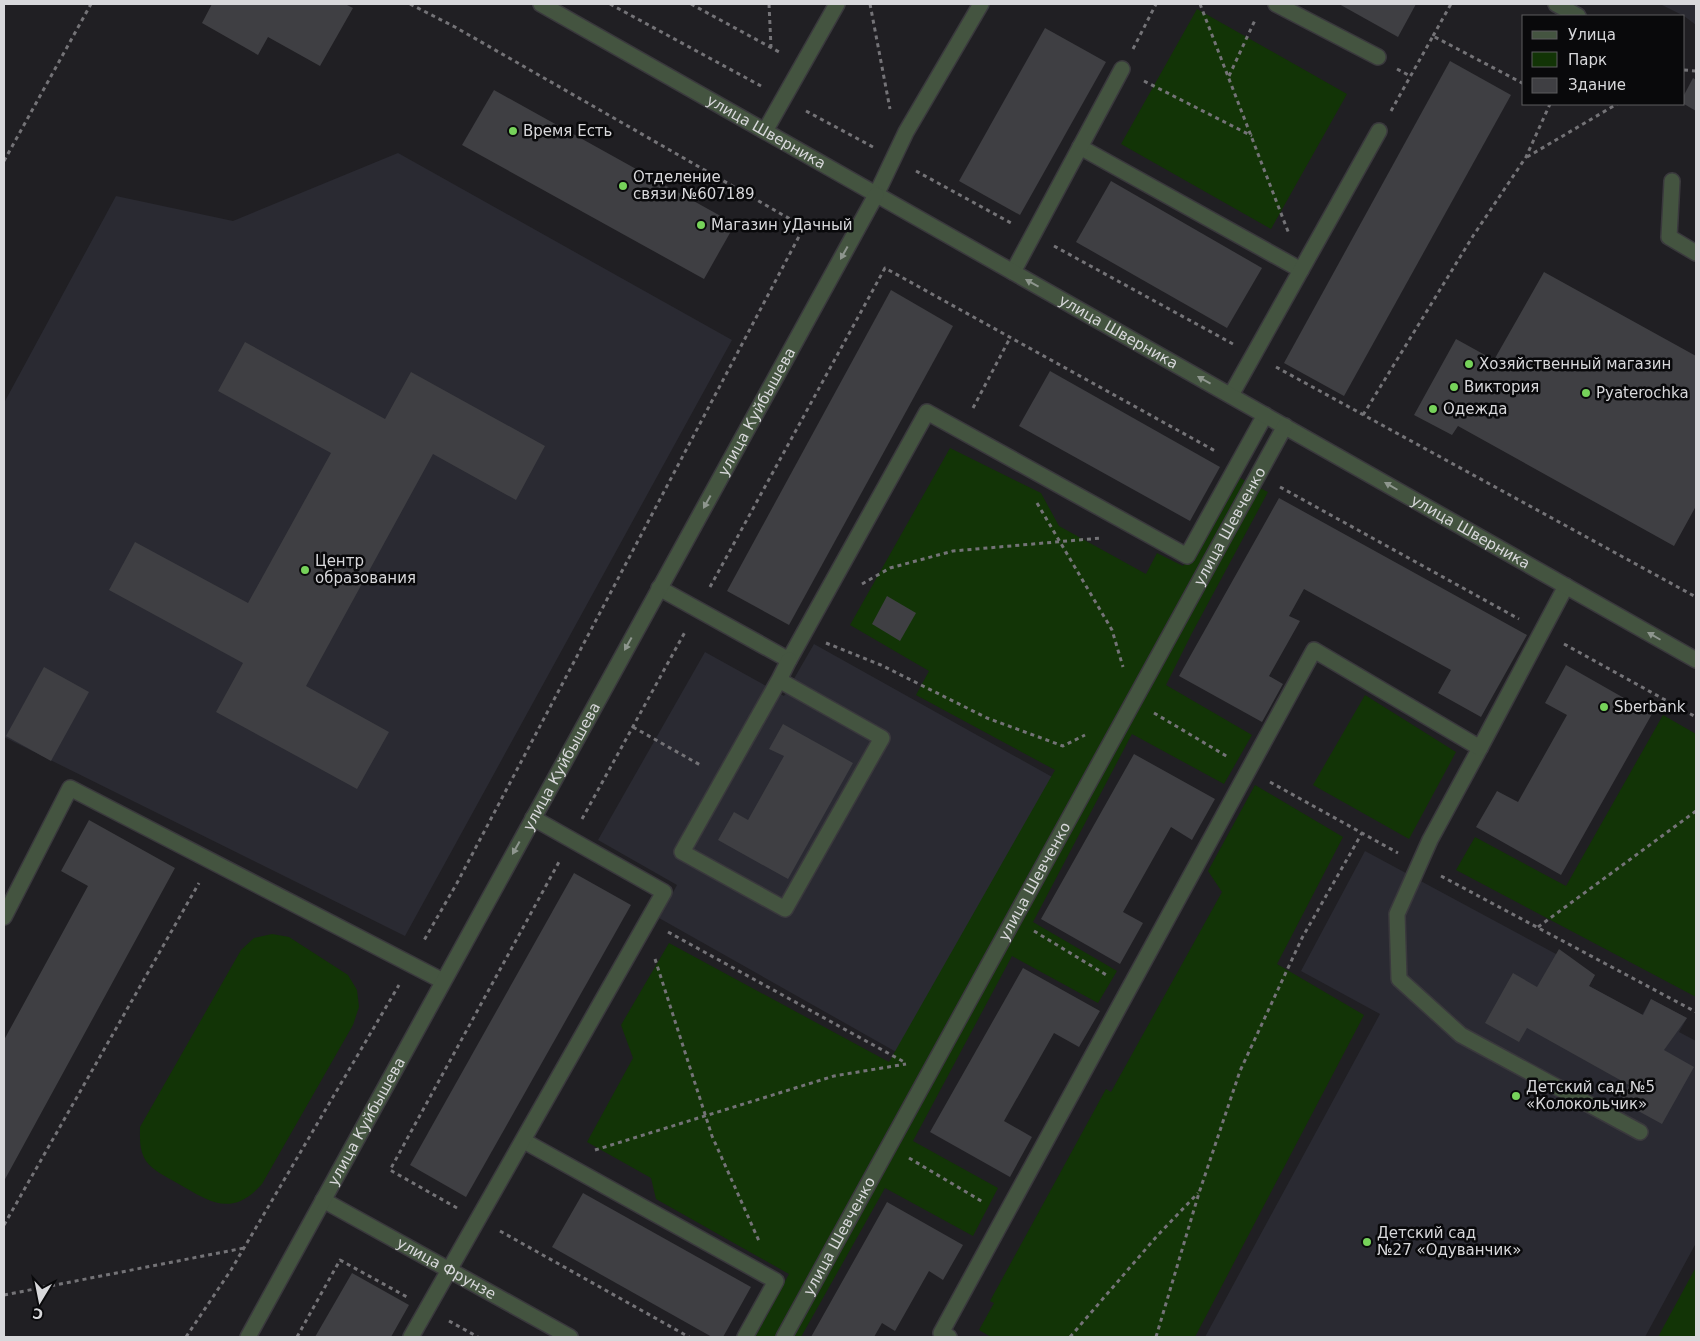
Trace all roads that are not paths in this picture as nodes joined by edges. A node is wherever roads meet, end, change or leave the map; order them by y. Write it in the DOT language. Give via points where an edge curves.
graph roads {
  1 [pos="541,4"];
  2 [pos="837,4"];
  3 [pos="981,4"];
  4 [pos="1276,4"];
  5 [pos="1556,4"];
  6 [pos="1576,15"];
  7 [pos="1378,57"];
  8 [pos="1122,69"];
  9 [pos="765,131"];
  10 [pos="1379,131"];
  11 [pos="1080,147"];
  12 [pos="1672,181"];
  13 [pos="876,194"];
  14 [pos="1696,253"];
  15 [pos="1301,270"];
  16 [pos="1013,272"];
  17 [pos="1231,395"];
  18 [pos="1265,415"];
  19 [pos="1285,426"];
  20 [pos="1566,586"];
  21 [pos="659,588"];
  22 [pos="789,660"];
  23 [pos="1696,660"];
  24 [pos="779,680"];
  25 [pos="1480,748"];
  26 [pos="533,818"];
  27 [pos="4,917"];
  28 [pos="443,981"];
  29 [pos="1640,1132"];
  30 [pos="524,1141"];
  31 [pos="323,1200"];
  32 [pos="450,1270"];
  33 [pos="248,1337"];
  34 [pos="411,1337"];
  35 [pos="570,1337"];
  36 [pos="745,1337"];
  37 [pos="784,1337"];
  38 [pos="949,1337"];
  1 -- 9 [label="street, улица Шверника"];
  2 -- 9 [label="street"];
  3 -- 13 [label="street, улица Куйбышева"];
  4 -- 7 [label="street"];
  5 -- 6 [label="street"];
  8 -- 11 [label="street"];
  9 -- 13 [label="street, улица Шверника"];
  10 -- 15 [label="street"];
  11 -- 15 [label="street"];
  11 -- 16 [label="street"];
  12 -- 14 [label="street" via="1669,237"];
  13 -- 16 [label="street, улица Шверника"];
  13 -- 21 [label="street, улица Куйбышева, one-way"];
  15 -- 17 [label="street"];
  17 -- 16 [label="street, улица Шверника, one-way"];
  17 -- 18 [label="street, улица Шверника"];
  18 -- 19 [label="street, улица Шверника"];
  18 -- 22 [label="street" via="1186,556 927,412"];
  20 -- 19 [label="street, улица Шверника, one-way"];
  19 -- 37 [label="street, улица Шевченко"];
  23 -- 20 [label="street, улица Шверника, one-way"];
  20 -- 25 [label="street"];
  21 -- 22 [label="street"];
  21 -- 26 [label="street, улица Куйбышева, one-way"];
  22 -- 24 [label="street"];
  24 -- 24 [label="street" via="882,738 785,909 682,852"];
  25 -- 29 [label="street" via="1419,864 1397,914 1399,979 1461,1035"];
  25 -- 38 [label="street" via="1314,650 940,1332"];
  26 -- 28 [label="street, улица Куйбышева, one-way"];
  26 -- 30 [label="street" via="664,892"];
  27 -- 28 [label="street" via="70,788"];
  28 -- 31 [label="street, улица Куйбышева"];
  30 -- 32 [label="street"];
  30 -- 36 [label="street" via="776,1281"];
  31 -- 32 [label="street, улица Фрунзе"];
  31 -- 33 [label="street, улица Куйбышева"];
  32 -- 34 [label="street"];
  32 -- 35 [label="street, улица Фрунзе"];
}
